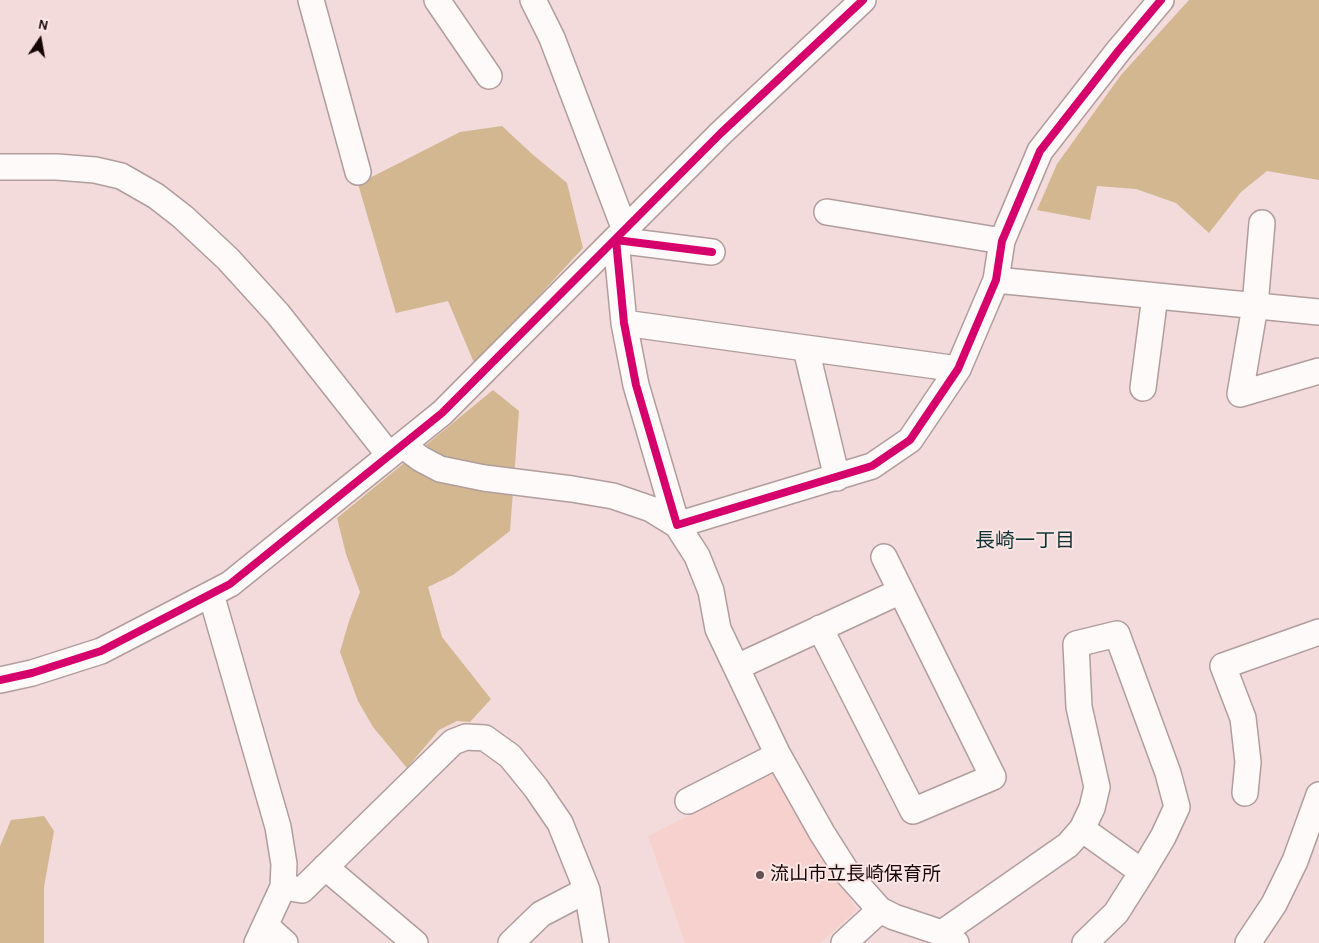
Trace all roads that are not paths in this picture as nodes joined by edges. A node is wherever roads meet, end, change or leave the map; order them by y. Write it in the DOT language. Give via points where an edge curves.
graph roads {
  1 [pos="311,0"];
  2 [pos="437,0"];
  3 [pos="532,0"];
  4 [pos="863,0"];
  5 [pos="1161,0"];
  6 [pos="489,76"];
  7 [pos="0,167"];
  8 [pos="358,172"];
  9 [pos="826,212"];
  10 [pos="1262,223"];
  11 [pos="621,235"];
  12 [pos="1002,241"];
  13 [pos="712,252"];
  14 [pos="996,280"];
  15 [pos="1155,296"];
  16 [pos="1255,306"];
  17 [pos="1319,312"];
  18 [pos="624,323"];
  19 [pos="806,349"];
  20 [pos="958,369"];
  21 [pos="1319,371"];
  22 [pos="1143,388"];
  23 [pos="396,450"];
  24 [pos="837,478"];
  25 [pos="677,524"];
  26 [pos="884,557"];
  27 [pos="901,591"];
  28 [pos="211,594"];
  29 [pos="820,628"];
  30 [pos="1319,632"];
  31 [pos="737,668"];
  32 [pos="0,680"];
  33 [pos="778,755"];
  34 [pos="1245,792"];
  35 [pos="1319,795"];
  36 [pos="688,800"];
  37 [pos="1082,830"];
  38 [pos="325,867"];
  39 [pos="1142,872"];
  40 [pos="283,887"];
  41 [pos="587,890"];
  42 [pos="880,910"];
  43 [pos="262,935"];
  44 [pos="949,938"];
  45 [pos="285,943"];
  46 [pos="415,943"];
  47 [pos="511,943"];
  48 [pos="596,943"];
  49 [pos="844,943"];
  50 [pos="1086,943"];
  51 [pos="1248,943"];
  1 -- 8 [label="street"];
  2 -- 6 [label="street"];
  3 -- 11 [label="street" via="552,38"];
  4 -- 11 [label="street" via="721,133"];
  5 -- 12 [label="street" via="1040,151"];
  7 -- 23 [label="street" via="95,170 121,176 156,196 228,259"];
  9 -- 12 [label="street"];
  10 -- 16 [label="street"];
  11 -- 13 [label="street"];
  11 -- 18 [label="street"];
  11 -- 23 [label="street" via="442,413"];
  12 -- 14 [label="street"];
  14 -- 15 [label="street"];
  14 -- 20 [label="street"];
  15 -- 16 [label="street"];
  15 -- 22 [label="street"];
  16 -- 17 [label="street"];
  16 -- 21 [label="street" via="1240,394"];
  18 -- 19 [label="street"];
  18 -- 25 [label="street" via="636,385"];
  19 -- 20 [label="street"];
  19 -- 24 [label="street"];
  20 -- 24 [label="street" via="910,440 872,466"];
  23 -- 25 [label="street" via="440,470 612,496 651,509"];
  23 -- 28 [label="street" via="230,584"];
  24 -- 25 [label="street"];
  25 -- 31 [label="street" via="697,556 711,591 718,629"];
  26 -- 27 [label="street"];
  27 -- 29 [label="street"];
  27 -- 29 [label="street" via="993,777 912,811"];
  28 -- 32 [label="street" via="102,651"];
  28 -- 40 [label="street" via="278,827 284,864"];
  29 -- 31 [label="street"];
  30 -- 34 [label="street" via="1223,666 1243,718 1248,762"];
  31 -- 33 [label="street"];
  33 -- 36 [label="street"];
  33 -- 42 [label="street" via="848,874"];
  35 -- 51 [label="street" via="1295,861 1274,904"];
  37 -- 39 [label="street"];
  37 -- 39 [label="street" via="1097,787 1079,707 1076,644 1117,634 1168,773 1177,807"];
  37 -- 44 [label="street" via="1068,845"];
  38 -- 40 [label="street" via="302,890"];
  38 -- 41 [label="street" via="453,742 466,737 485,738 510,756 560,823"];
  38 -- 46 [label="street"];
  39 -- 50 [label="street" via="1116,913"];
  40 -- 43 [label="street"];
  41 -- 47 [label="street" via="541,914"];
  41 -- 48 [label="street"];
  42 -- 44 [label="street"];
  42 -- 49 [label="street"];
  43 -- 45 [label="street"];
}
